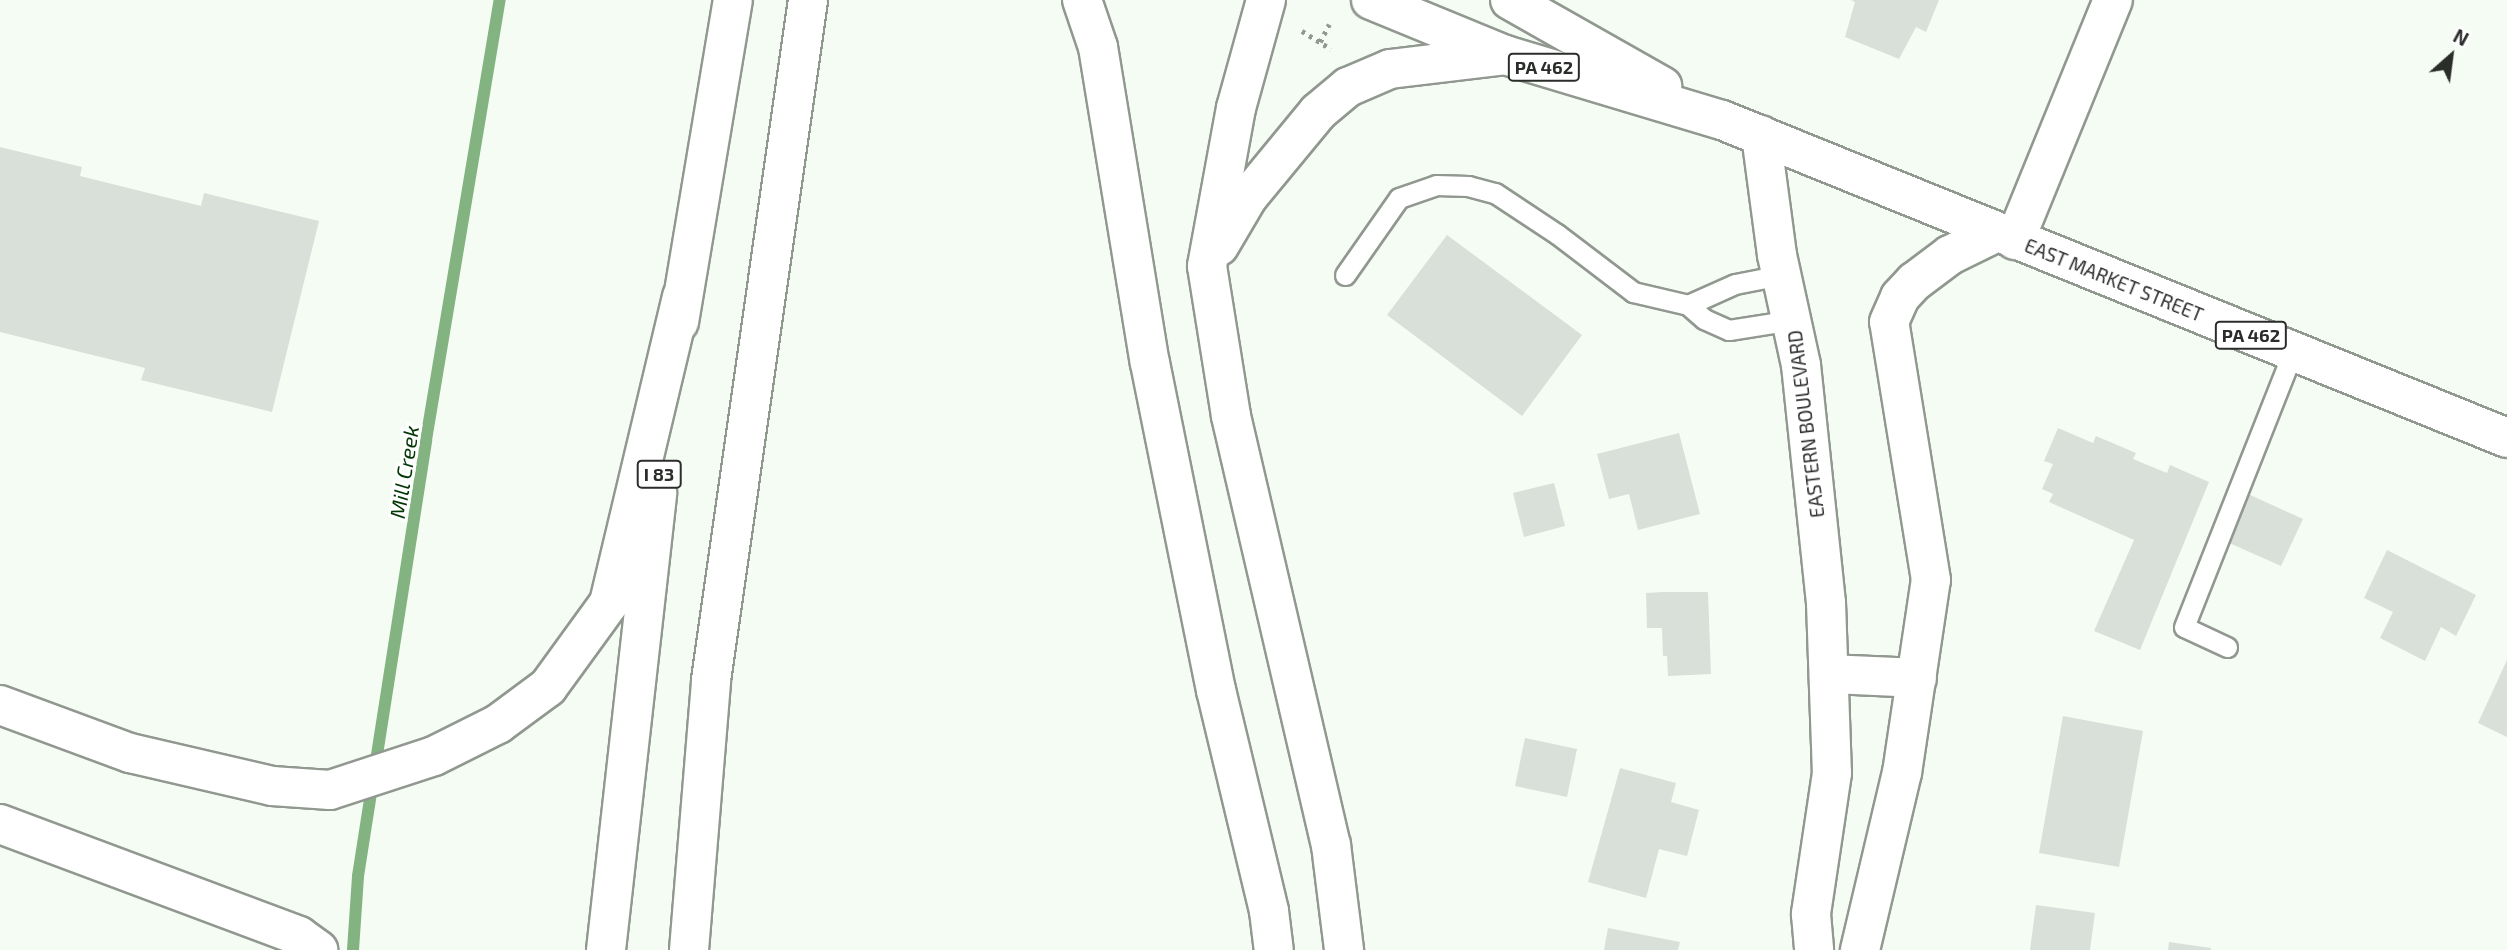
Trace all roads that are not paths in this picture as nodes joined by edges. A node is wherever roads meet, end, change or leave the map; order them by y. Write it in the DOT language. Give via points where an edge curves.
graph roads {
  1 [pos="733,0"];
  2 [pos="808,0"];
  3 [pos="1082,0"];
  4 [pos="1266,0"];
  5 [pos="1371,0"];
  6 [pos="1510,0"];
  7 [pos="2113,0"];
  8 [pos="1505,55"];
  9 [pos="1722,120"];
  10 [pos="1761,135"];
  11 [pos="2005,237"];
  12 [pos="1207,266"];
  13 [pos="1345,275"];
  14 [pos="1781,275"];
  15 [pos="682,297"];
  16 [pos="1688,305"];
  17 [pos="1793,320"];
  18 [pos="2293,352"];
  19 [pos="2507,438"];
  20 [pos="2227,647"];
  21 [pos="1829,674"];
  22 [pos="1917,678"];
  23 [pos="0,705"];
  24 [pos="0,824"];
  25 [pos="308,943"];
  26 [pos="606,950"];
  27 [pos="689,950"];
  28 [pos="1274,950"];
  29 [pos="1344,950"];
  30 [pos="1814,950"];
  31 [pos="1860,950"];
  1 -- 15 [label="main road, I 83"];
  2 -- 27 [label="main road" via="711,680"];
  3 -- 28 [label="main road" via="1098,47 1150,363"];
  4 -- 12 [label="main road" via="1236,108"];
  5 -- 8 [label="main road, EAST MARKET STREET / PA 462"];
  6 -- 9 [label="main road, EAST MARKET STREET / PA 462"];
  7 -- 11 [label="main road"];
  8 -- 9 [label="main road, EAST MARKET STREET / PA 462"];
  8 -- 12 [label="main road" via="1390,69 1348,87 1318,112 1248,197"];
  9 -- 10 [label="main road, EAST MARKET STREET / PA 462"];
  10 -- 11 [label="main road, EAST MARKET STREET / PA 462"];
  10 -- 14 [label="main road, EASTERN BOULEVARD"];
  11 -- 18 [label="main road, EAST MARKET STREET / PA 462"];
  11 -- 22 [label="main road" via="1950,255 1899,297 1889,322 1931,580"];
  12 -- 29 [label="main road" via="1231,416 1331,845"];
  13 -- 16 [label="lane" via="1399,198 1436,185 1468,187 1494,193 1633,292"];
  14 -- 16 [label="lane" via="1735,284"];
  14 -- 17 [label="main road, EASTERN BOULEVARD"];
  15 -- 23 [label="main road" via="609,603 548,687 498,724 434,756 330,790 272,786 130,753"];
  15 -- 26 [label="main road, I 83"];
  16 -- 17 [label="lane" via="1704,319 1729,330"];
  17 -- 21 [label="main road, EASTERN BOULEVARD" via="1825,590"];
  18 -- 19 [label="main road, EAST MARKET STREET / PA 462"];
  18 -- 20 [label="lane" via="2185,627"];
  21 -- 22 [label="main road"];
  21 -- 30 [label="main road, EASTERN BOULEVARD" via="1832,773 1811,914"];
  22 -- 31 [label="main road" via="1902,774"];
  24 -- 25 [label="main road"];
}
